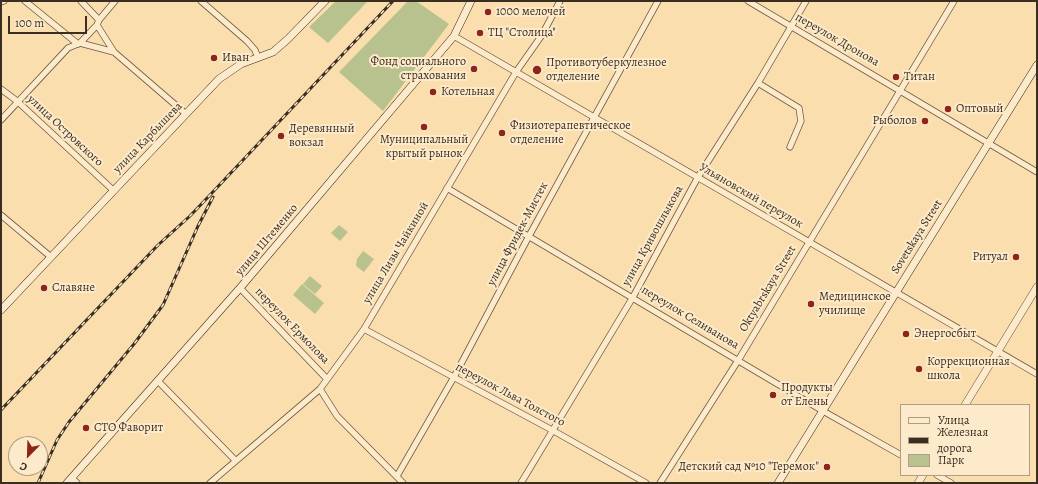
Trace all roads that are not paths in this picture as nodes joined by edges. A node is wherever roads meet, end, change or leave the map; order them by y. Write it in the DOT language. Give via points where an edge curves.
graph roads {
  1 [pos="4,1"];
  2 [pos="25,1"];
  3 [pos="81,1"];
  4 [pos="115,1"];
  5 [pos="201,1"];
  6 [pos="325,1"];
  7 [pos="471,1"];
  8 [pos="560,1"];
  9 [pos="658,1"];
  10 [pos="748,1"];
  11 [pos="806,1"];
  12 [pos="954,1"];
  13 [pos="1,2"];
  14 [pos="98,22"];
  15 [pos="791,26"];
  16 [pos="454,36"];
  17 [pos="79,43"];
  18 [pos="114,52"];
  19 [pos="258,58"];
  20 [pos="1037,65"];
  21 [pos="516,72"];
  22 [pos="758,83"];
  23 [pos="1,89"];
  24 [pos="901,90"];
  25 [pos="17,101"];
  26 [pos="186,114"];
  27 [pos="594,116"];
  28 [pos="1,120"];
  29 [pos="988,143"];
  30 [pos="790,147"];
  31 [pos="1037,172"];
  32 [pos="698,177"];
  33 [pos="447,188"];
  34 [pos="113,190"];
  35 [pos="1,215"];
  36 [pos="529,236"];
  37 [pos="809,242"];
  38 [pos="51,257"];
  39 [pos="1037,287"];
  40 [pos="240,288"];
  41 [pos="895,293"];
  42 [pos="633,297"];
  43 [pos="1,310"];
  44 [pos="364,329"];
  45 [pos="998,351"];
  46 [pos="738,359"];
  47 [pos="1037,374"];
  48 [pos="454,377"];
  49 [pos="327,379"];
  50 [pos="158,381"];
  51 [pos="320,389"];
  52 [pos="966,404"];
  53 [pos="823,411"];
  54 [pos="552,430"];
  55 [pos="900,454"];
  56 [pos="235,460"];
  57 [pos="397,476"];
  58 [pos="939,476"];
  59 [pos="72,481"];
  60 [pos="210,483"];
  61 [pos="403,483"];
  62 [pos="521,483"];
  63 [pos="646,483"];
  64 [pos="660,483"];
  65 [pos="778,483"];
  66 [pos="951,483"];
  1 -- 13 [label="street"];
  2 -- 17 [label="street"];
  3 -- 14 [label="street"];
  4 -- 14 [label="street"];
  5 -- 19 [label="street" via="248,41"];
  6 -- 19 [label="main road, улица Карбышева" via="273,52"];
  7 -- 16 [label="main road, улица Штеменко"];
  8 -- 21 [label="street, улица Лизы Чайкиной" via="542,35"];
  9 -- 27 [label="street, улица Фридек-Мистек"];
  10 -- 15 [label="street, переулок Дронова"];
  11 -- 15 [label="street, улица Кривошлыкова"];
  12 -- 24 [label="street, Oktyabrskaya Street"];
  14 -- 17 [label="street"];
  14 -- 18 [label="street"];
  15 -- 22 [label="street, улица Кривошлыкова"];
  15 -- 24 [label="street, переулок Дронова"];
  16 -- 21 [label="street, Ульяновский переулок"];
  16 -- 40 [label="main road, улица Штеменко"];
  17 -- 18 [label="street"];
  17 -- 25 [label="street" via="68,48"];
  18 -- 26 [label="street"];
  19 -- 26 [label="main road, улица Карбышева" via="227,72"];
  20 -- 29 [label="main road, Sovetskaya Street"];
  21 -- 27 [label="street, Ульяновский переулок"];
  21 -- 33 [label="street, улица Лизы Чайкиной"];
  22 -- 30 [label="street" via="799,108 801,120"];
  22 -- 32 [label="street, улица Кривошлыкова"];
  23 -- 25 [label="street, улица Островского"];
  24 -- 29 [label="street, переулок Дронова"];
  24 -- 37 [label="street, Oktyabrskaya Street"];
  25 -- 28 [label="street"];
  25 -- 34 [label="street, улица Островского"];
  26 -- 34 [label="main road, улица Карбышева"];
  27 -- 32 [label="street, Ульяновский переулок"];
  27 -- 36 [label="street, улица Фридек-Мистек"];
  29 -- 31 [label="street, переулок Дронова"];
  29 -- 41 [label="main road, Sovetskaya Street"];
  32 -- 37 [label="street, Ульяновский переулок"];
  32 -- 42 [label="street, улица Кривошлыкова"];
  33 -- 36 [label="street, переулок Селиванова"];
  33 -- 44 [label="street, улица Лизы Чайкиной"];
  34 -- 38 [label="main road, улица Карбышева"];
  35 -- 38 [label="street"];
  36 -- 42 [label="street, переулок Селиванова"];
  36 -- 48 [label="street, улица Фридек-Мистек"];
  37 -- 41 [label="street, Ульяновский переулок"];
  37 -- 46 [label="street, Oktyabrskaya Street"];
  38 -- 43 [label="main road, улица Карбышева"];
  39 -- 45 [label="main road"];
  40 -- 49 [label="street, переулок Ермолова"];
  40 -- 50 [label="main road, улица Штеменко"];
  41 -- 45 [label="street, Ульяновский переулок"];
  41 -- 53 [label="main road, Sovetskaya Street"];
  42 -- 46 [label="street, переулок Селиванова"];
  42 -- 54 [label="street, улица Кривошлыкова"];
  44 -- 48 [label="street, переулок Льва Толстого"];
  44 -- 49 [label="street, улица Лизы Чайкиной"];
  45 -- 47 [label="street, Ульяновский переулок"];
  45 -- 52 [label="main road"];
  46 -- 53 [label="street, переулок Селиванова"];
  46 -- 64 [label="street, Oktyabrskaya Street"];
  48 -- 54 [label="street, переулок Льва Толстого"];
  48 -- 57 [label="street, улица Фридек-Мистек"];
  49 -- 51 [label="street, улица Лизы Чайкиной"];
  50 -- 56 [label="street"];
  50 -- 59 [label="main road, улица Штеменко"];
  51 -- 56 [label="street, улица Лизы Чайкиной"];
  51 -- 57 [label="street" via="337,416"];
  53 -- 55 [label="street, переулок Селиванова"];
  53 -- 65 [label="main road, Sovetskaya Street"];
  54 -- 62 [label="street, улица Кривошлыкова"];
  54 -- 63 [label="street, переулок Льва Толстого"];
  56 -- 60 [label="street, улица Лизы Чайкиной"];
  57 -- 61 [label="street"];
  58 -- 66 [label="street"];
}
